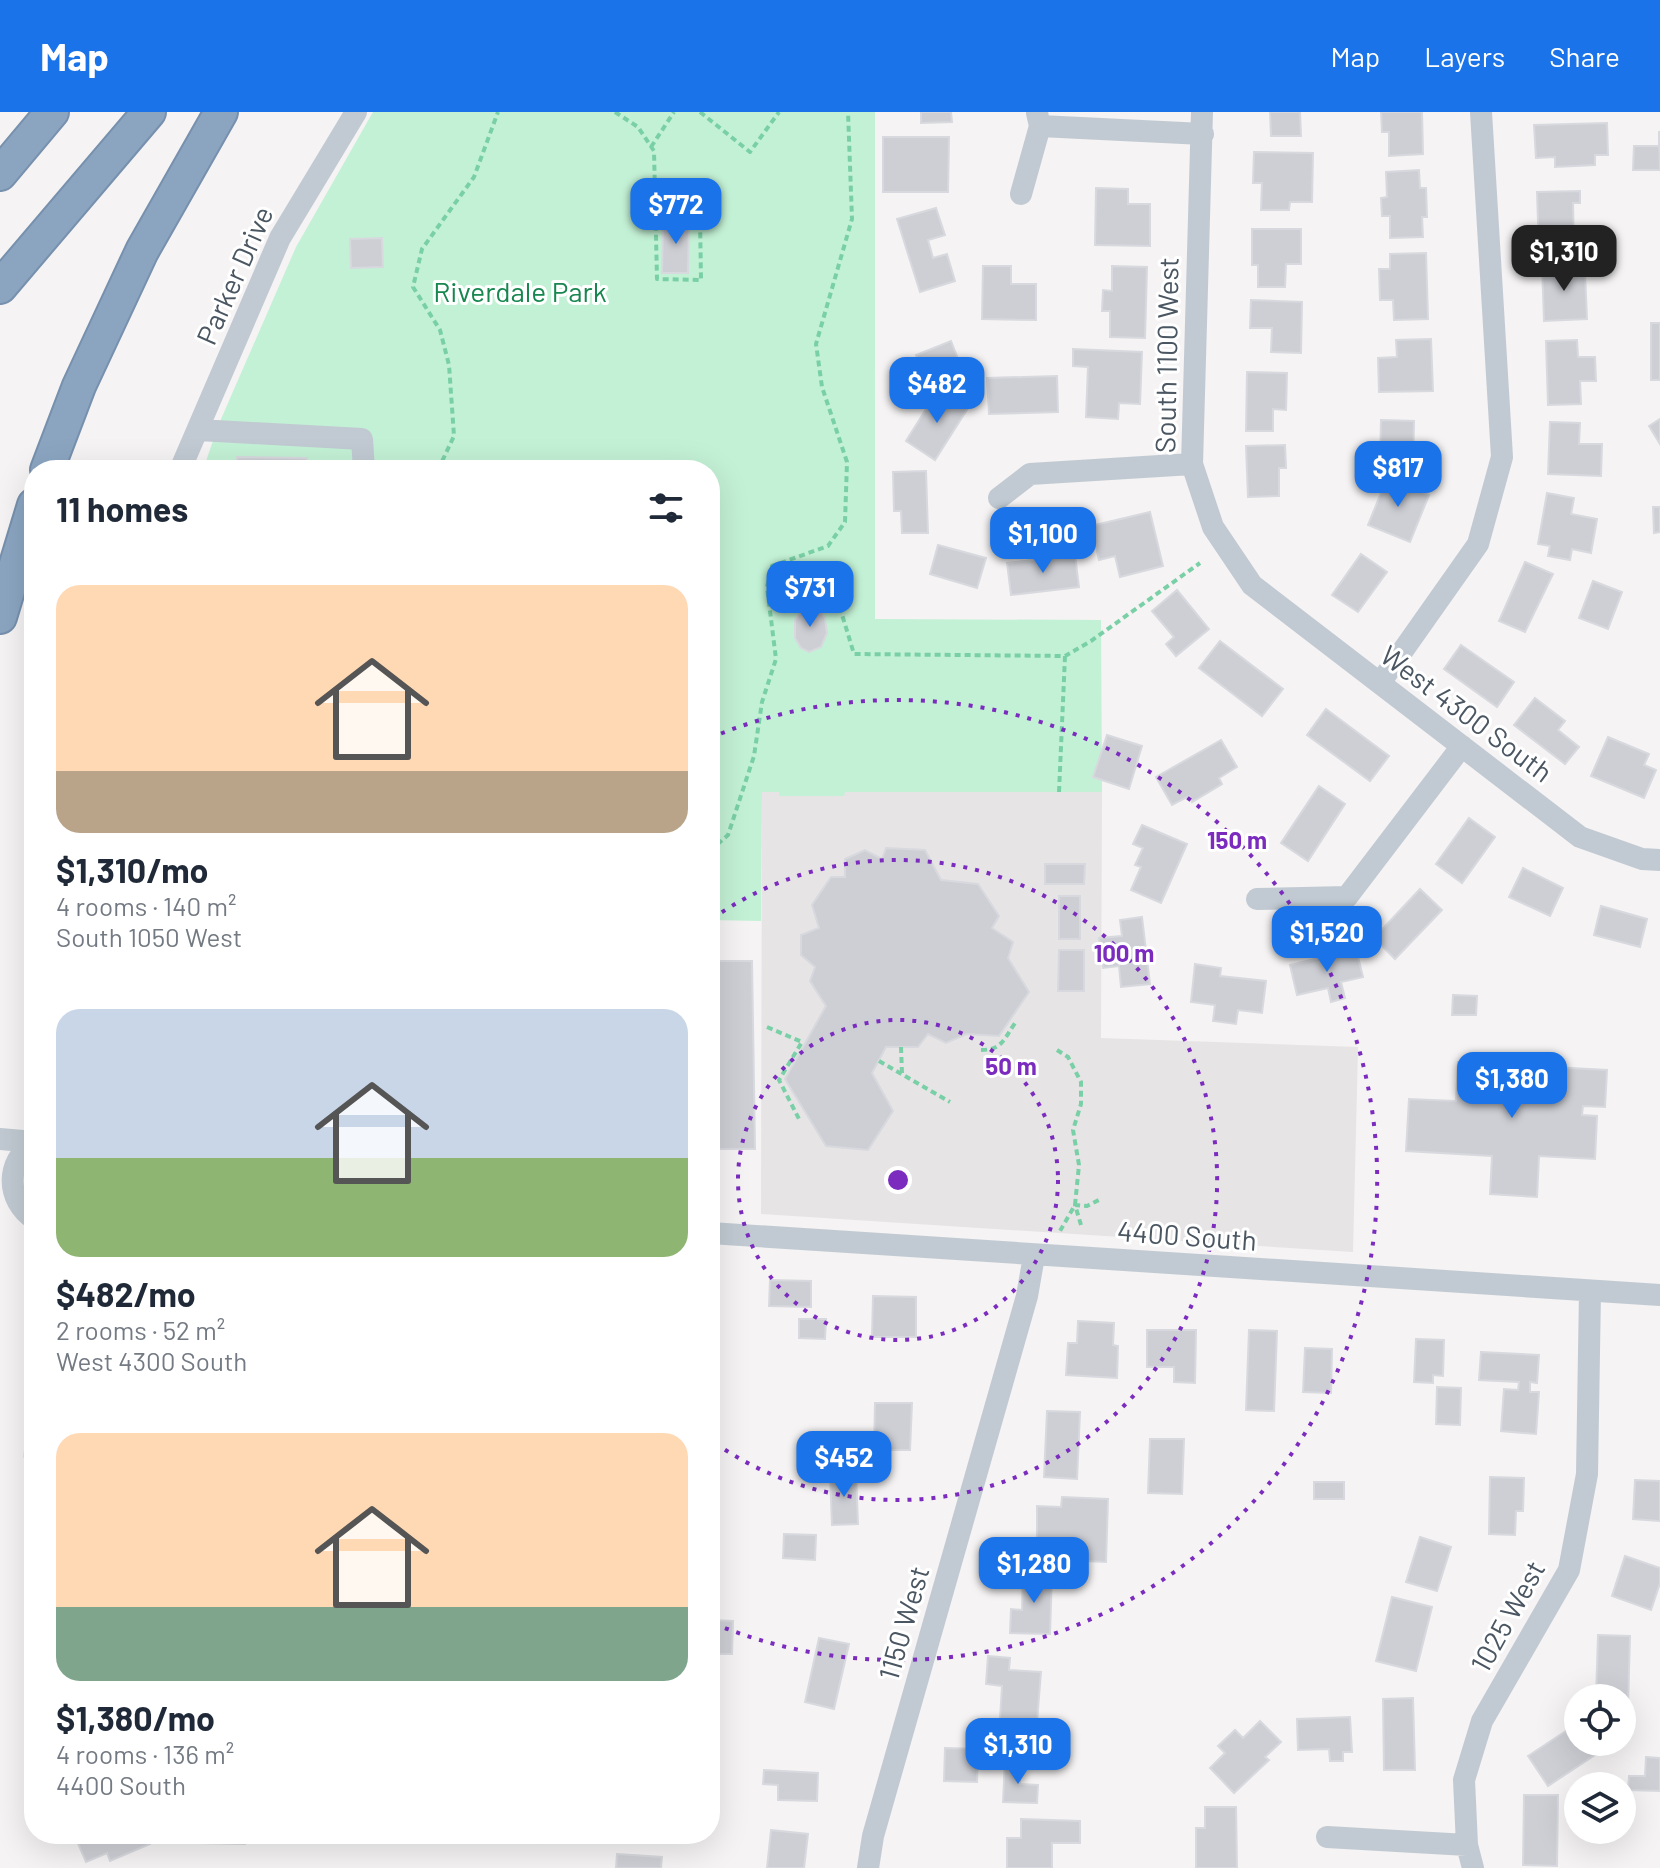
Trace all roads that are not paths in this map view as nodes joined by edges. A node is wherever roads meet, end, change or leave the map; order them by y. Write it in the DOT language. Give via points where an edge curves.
graph roads {
  1 [pos="52,112"];
  2 [pos="149,112"];
  3 [pos="221,112"];
  4 [pos="356,112"];
  5 [pos="1481,112"];
  6 [pos="1038,119"];
  7 [pos="1202,123"];
  8 [pos="0,174"];
  9 [pos="1021,194"];
  10 [pos="0,287"];
  11 [pos="199,430"];
  12 [pos="51,460"];
  13 [pos="185,460"];
  14 [pos="363,460"];
  15 [pos="1192,464"];
  16 [pos="999,498"];
  17 [pos="24,538"];
  18 [pos="1252,585"];
  19 [pos="0,617"];
  20 [pos="1380,683"];
  21 [pos="1462,746"];
  22 [pos="1660,860"];
  23 [pos="1257,899"];
  24 [pos="0,1139"];
  25 [pos="24,1141"];
  26 [pos="24,1153"];
  27 [pos="6,1172"];
  28 [pos="24,1210"];
  29 [pos="720,1234"];
  30 [pos="1034,1256"];
  31 [pos="1590,1291"];
  32 [pos="1660,1295"];
  33 [pos="1327,1837"];
  34 [pos="1467,1845"];
  35 [pos="868,1868"];
  36 [pos="1473,1868"];
  1 -- 8 [label="highway"];
  2 -- 10 [label="highway"];
  3 -- 12 [label="highway" via="142,251"];
  4 -- 11 [label="street, Parker Drive" via="280,238"];
  5 -- 20 [label="street" via="1502,457 1478,544"];
  6 -- 7 [label="street"];
  6 -- 9 [label="street"];
  7 -- 15 [label="street, South 1100 West"];
  11 -- 13 [label="street, Parker Drive"];
  11 -- 14 [label="street" via="362,439"];
  15 -- 16 [label="street" via="1030,474"];
  15 -- 18 [label="street, South 1100 West" via="1213,527"];
  17 -- 19 [label="highway"];
  18 -- 20 [label="street, West 4300 South"];
  20 -- 21 [label="street, West 4300 South"];
  21 -- 22 [label="street, West 4300 South" via="1580,837 1642,859"];
  21 -- 23 [label="street" via="1347,897"];
  24 -- 25 [label="street"];
  26 -- 27 [label="street"];
  27 -- 28 [label="street"];
  29 -- 30 [label="street, 4400 South"];
  30 -- 31 [label="street, 4400 South"];
  30 -- 35 [label="street, 1150 West"];
  31 -- 32 [label="street, 4400 South"];
  31 -- 34 [label="street, 1025 West" via="1587,1474 1569,1570 1482,1721 1464,1780"];
  33 -- 34 [label="street"];
  34 -- 36 [label="street, 1025 West"];
}
